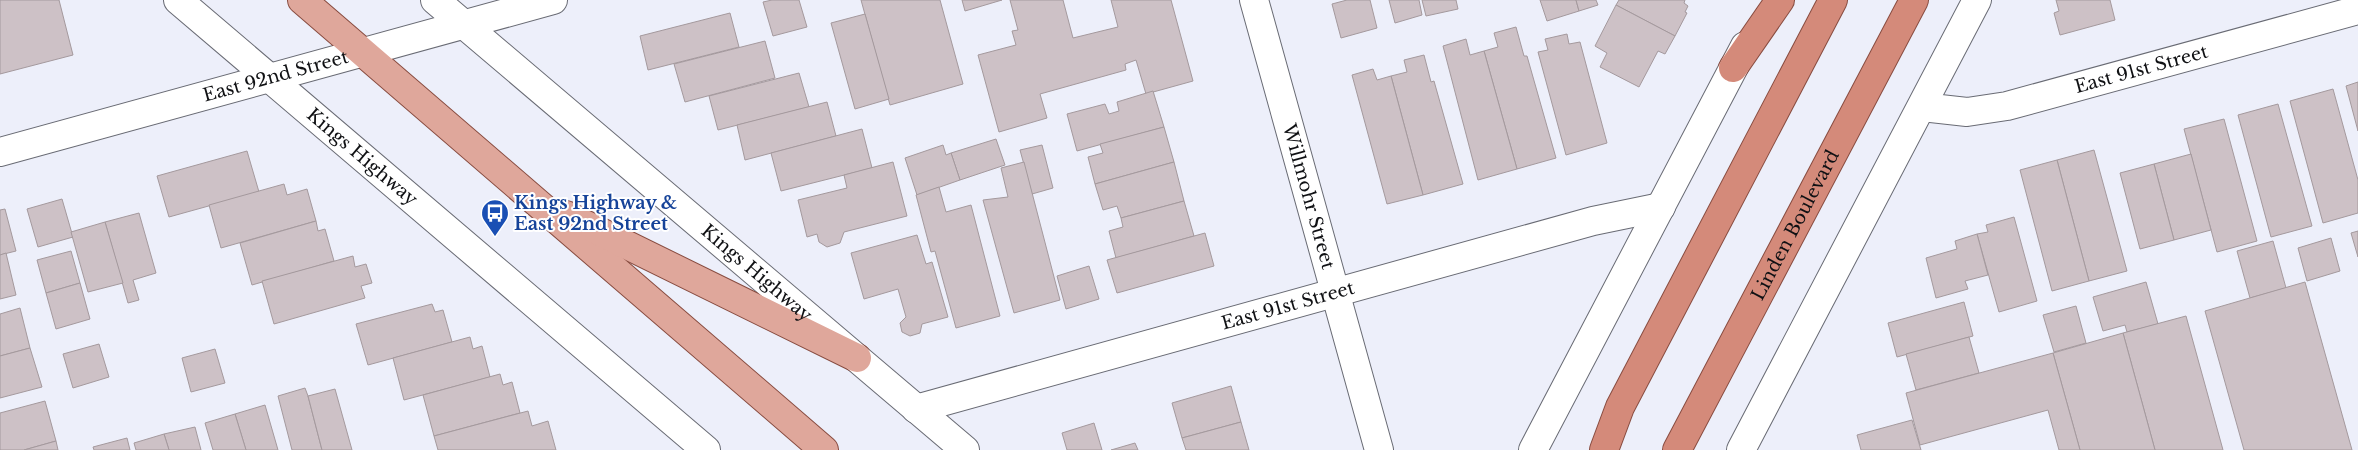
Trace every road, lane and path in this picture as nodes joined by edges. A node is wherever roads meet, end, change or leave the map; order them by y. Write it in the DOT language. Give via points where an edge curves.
graph roads {
  1 [pos="178,0"];
  2 [pos="302,0"];
  3 [pos="435,0"];
  4 [pos="553,0"];
  5 [pos="1254,0"];
  6 [pos="1769,0"];
  7 [pos="1780,0"];
  8 [pos="1833,0"];
  9 [pos="1914,0"];
  10 [pos="1930,0"];
  11 [pos="1977,0"];
  12 [pos="2358,10"];
  13 [pos="464,25"];
  14 [pos="361,52"];
  15 [pos="1883,59"];
  16 [pos="1733,68"];
  17 [pos="271,77"];
  18 [pos="1922,107"];
  19 [pos="0,152"];
  20 [pos="531,198"];
  21 [pos="1661,207"];
  22 [pos="1335,293"];
  23 [pos="857,358"];
  24 [pos="757,392"];
  25 [pos="1620,407"];
  26 [pos="916,409"];
  27 [pos="706,450"];
  28 [pos="795,450"];
  29 [pos="824,450"];
  30 [pos="965,450"];
  31 [pos="1379,450"];
  32 [pos="1533,450"];
  33 [pos="1595,450"];
  34 [pos="1604,450"];
  35 [pos="1677,450"];
  36 [pos="1741,450"];
  1 -- 17 [label="street, Kings Highway"];
  2 -- 14 [label="main road"];
  3 -- 13 [label="street, Kings Highway"];
  4 -- 13 [label="street, East 92nd Street"];
  5 -- 22 [label="street, Willmohr Street"];
  6 -- 16 [label="street"];
  7 -- 16 [label="highway"];
  8 -- 25 [label="highway"];
  9 -- 15 [label="highway, Linden Boulevard"];
  10 -- 15 [label="highway"];
  11 -- 18 [label="street"];
  12 -- 18 [label="street, East 91st Street" via="2006,106 1967,112"];
  13 -- 14 [label="street, East 92nd Street"];
  13 -- 23 [label="street, Kings Highway"];
  14 -- 17 [label="street, East 92nd Street"];
  14 -- 20 [label="main road"];
  15 -- 35 [label="highway, Linden Boulevard"];
  16 -- 21 [label="street"];
  17 -- 19 [label="street, East 92nd Street"];
  17 -- 27 [label="street, Kings Highway"];
  18 -- 36 [label="street"];
  20 -- 23 [label="main road"];
  20 -- 24 [label="main road"];
  21 -- 22 [label="street, East 91st Street" via="1593,221"];
  21 -- 32 [label="street"];
  22 -- 26 [label="street, East 91st Street"];
  22 -- 31 [label="street, Willmohr Street"];
  23 -- 26 [label="street, Kings Highway"];
  24 -- 28 [label="main road"];
  24 -- 29 [label="main road"];
  25 -- 33 [label="highway"];
  25 -- 34 [label="highway"];
  26 -- 30 [label="street, Kings Highway"];
}
